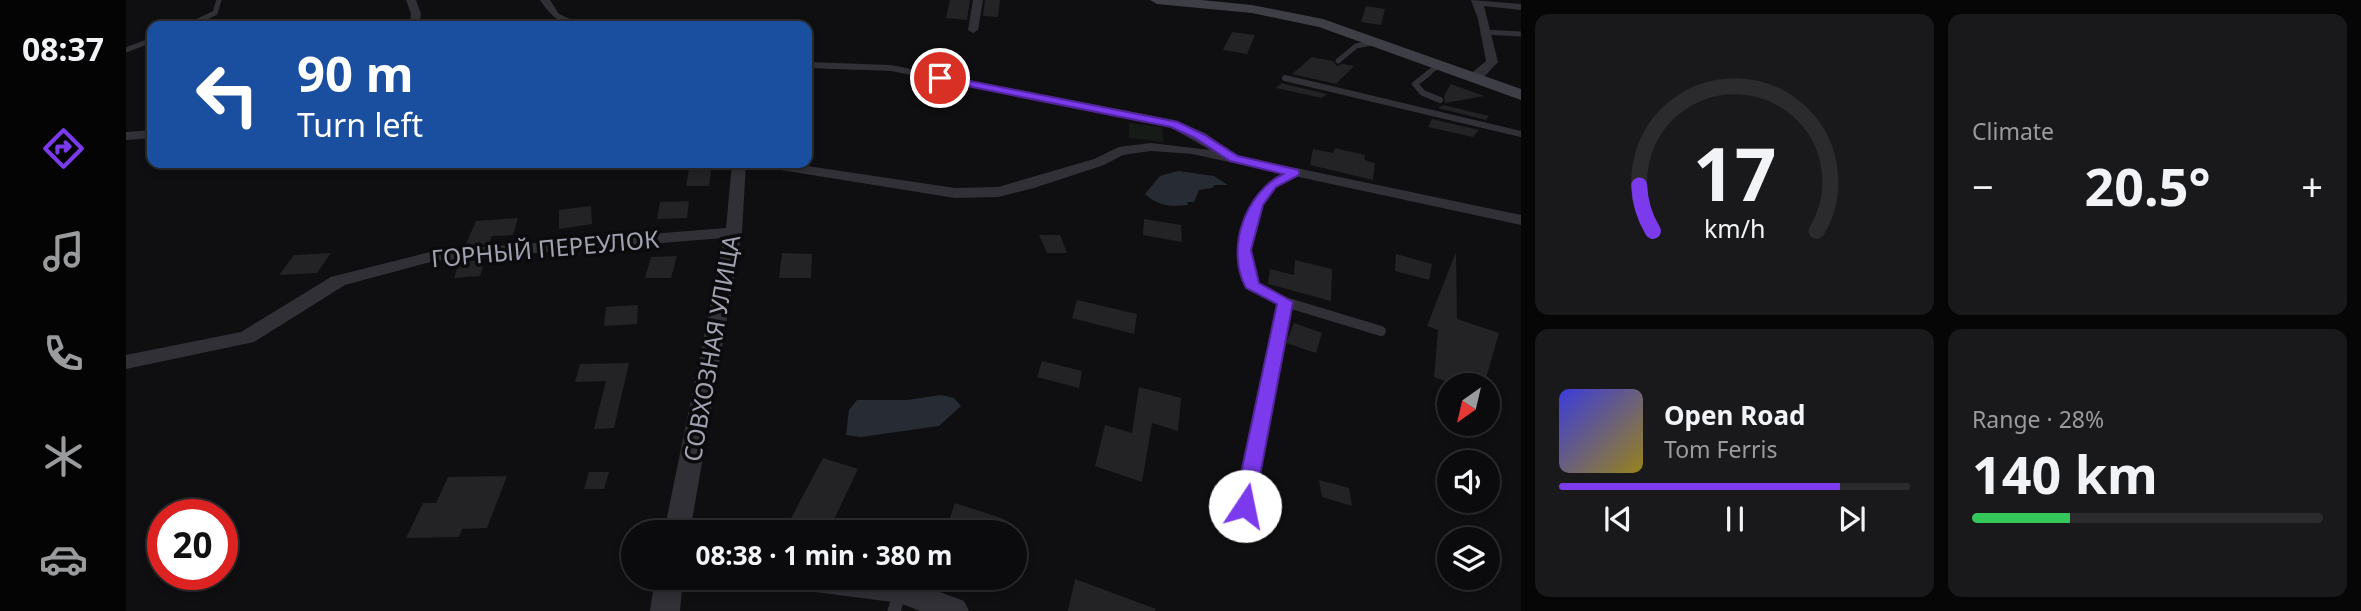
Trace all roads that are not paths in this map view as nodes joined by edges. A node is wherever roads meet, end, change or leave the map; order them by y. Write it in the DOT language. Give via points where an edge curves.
graph roads {
  1 [pos="219,0"];
  2 [pos="411,0"];
  3 [pos="545,0"];
  4 [pos="978,0"];
  5 [pos="1157,0"];
  6 [pos="1477,1"];
  7 [pos="1521,7"];
  8 [pos="198,21"];
  9 [pos="415,21"];
  10 [pos="568,21"];
  11 [pos="972,30"];
  12 [pos="1483,32"];
  13 [pos="1521,34"];
  14 [pos="147,42"];
  15 [pos="1377,42"];
  16 [pos="126,50"];
  17 [pos="1338,61"];
  18 [pos="812,65"];
  19 [pos="1439,65"];
  20 [pos="1473,77"];
  21 [pos="1285,78"];
  22 [pos="1521,95"];
  23 [pos="1440,100"];
  24 [pos="147,134"];
  25 [pos="1521,134"];
  26 [pos="126,136"];
  27 [pos="1234,158"];
  28 [pos="739,168"];
  29 [pos="793,168"];
  30 [pos="1295,173"];
  31 [pos="1521,219"];
  32 [pos="734,232"];
  33 [pos="1285,302"];
  34 [pos="1381,331"];
  35 [pos="126,362"];
  36 [pos="1245,506"];
  37 [pos="679,520"];
  38 [pos="668,590"];
  39 [pos="856,590"];
  40 [pos="897,600"];
  41 [pos="665,611"];
  42 [pos="954,611"];
  1 -- 8 [label="lane" via="215,13"];
  2 -- 9 [label="street"];
  3 -- 10 [label="street" via="556,16"];
  4 -- 11 [label="street"];
  5 -- 15 [label="main road" via="1296,16"];
  6 -- 7 [label="street"];
  6 -- 12 [label="street" via="1482,7"];
  12 -- 13 [label="lane"];
  12 -- 20 [label="street" via="1492,62"];
  14 -- 16 [label="lane"];
  15 -- 17 [label="lane" via="1356,46"];
  15 -- 19 [label="main road"];
  18 -- 27 [label="street" via="891,68 1174,124"];
  19 -- 20 [label="main road"];
  19 -- 23 [label="lane" via="1415,84"];
  20 -- 22 [label="main road"];
  21 -- 25 [label="lane"];
  24 -- 26 [label="street"];
  27 -- 29 [label="street" via="1151,147 1119,151 1030,185 998,192 956,193"];
  27 -- 30 [label="street"];
  28 -- 32 [label="street, СОВХОЗНАЯ УЛИЦА"];
  30 -- 31 [label="street"];
  30 -- 33 [label="lane" via="1271,185 1256,205 1244,250 1252,285"];
  32 -- 35 [label="street, ГОРНЫЙ ПЕРЕУЛОК" via="434,256 338,281 247,337"];
  32 -- 37 [label="street, СОВХОЗНАЯ УЛИЦА"];
  33 -- 34 [label="lane"];
  33 -- 36 [label="lane"];
  38 -- 41 [label="street"];
  39 -- 40 [label="street"];
  40 -- 42 [label="street"];
}
